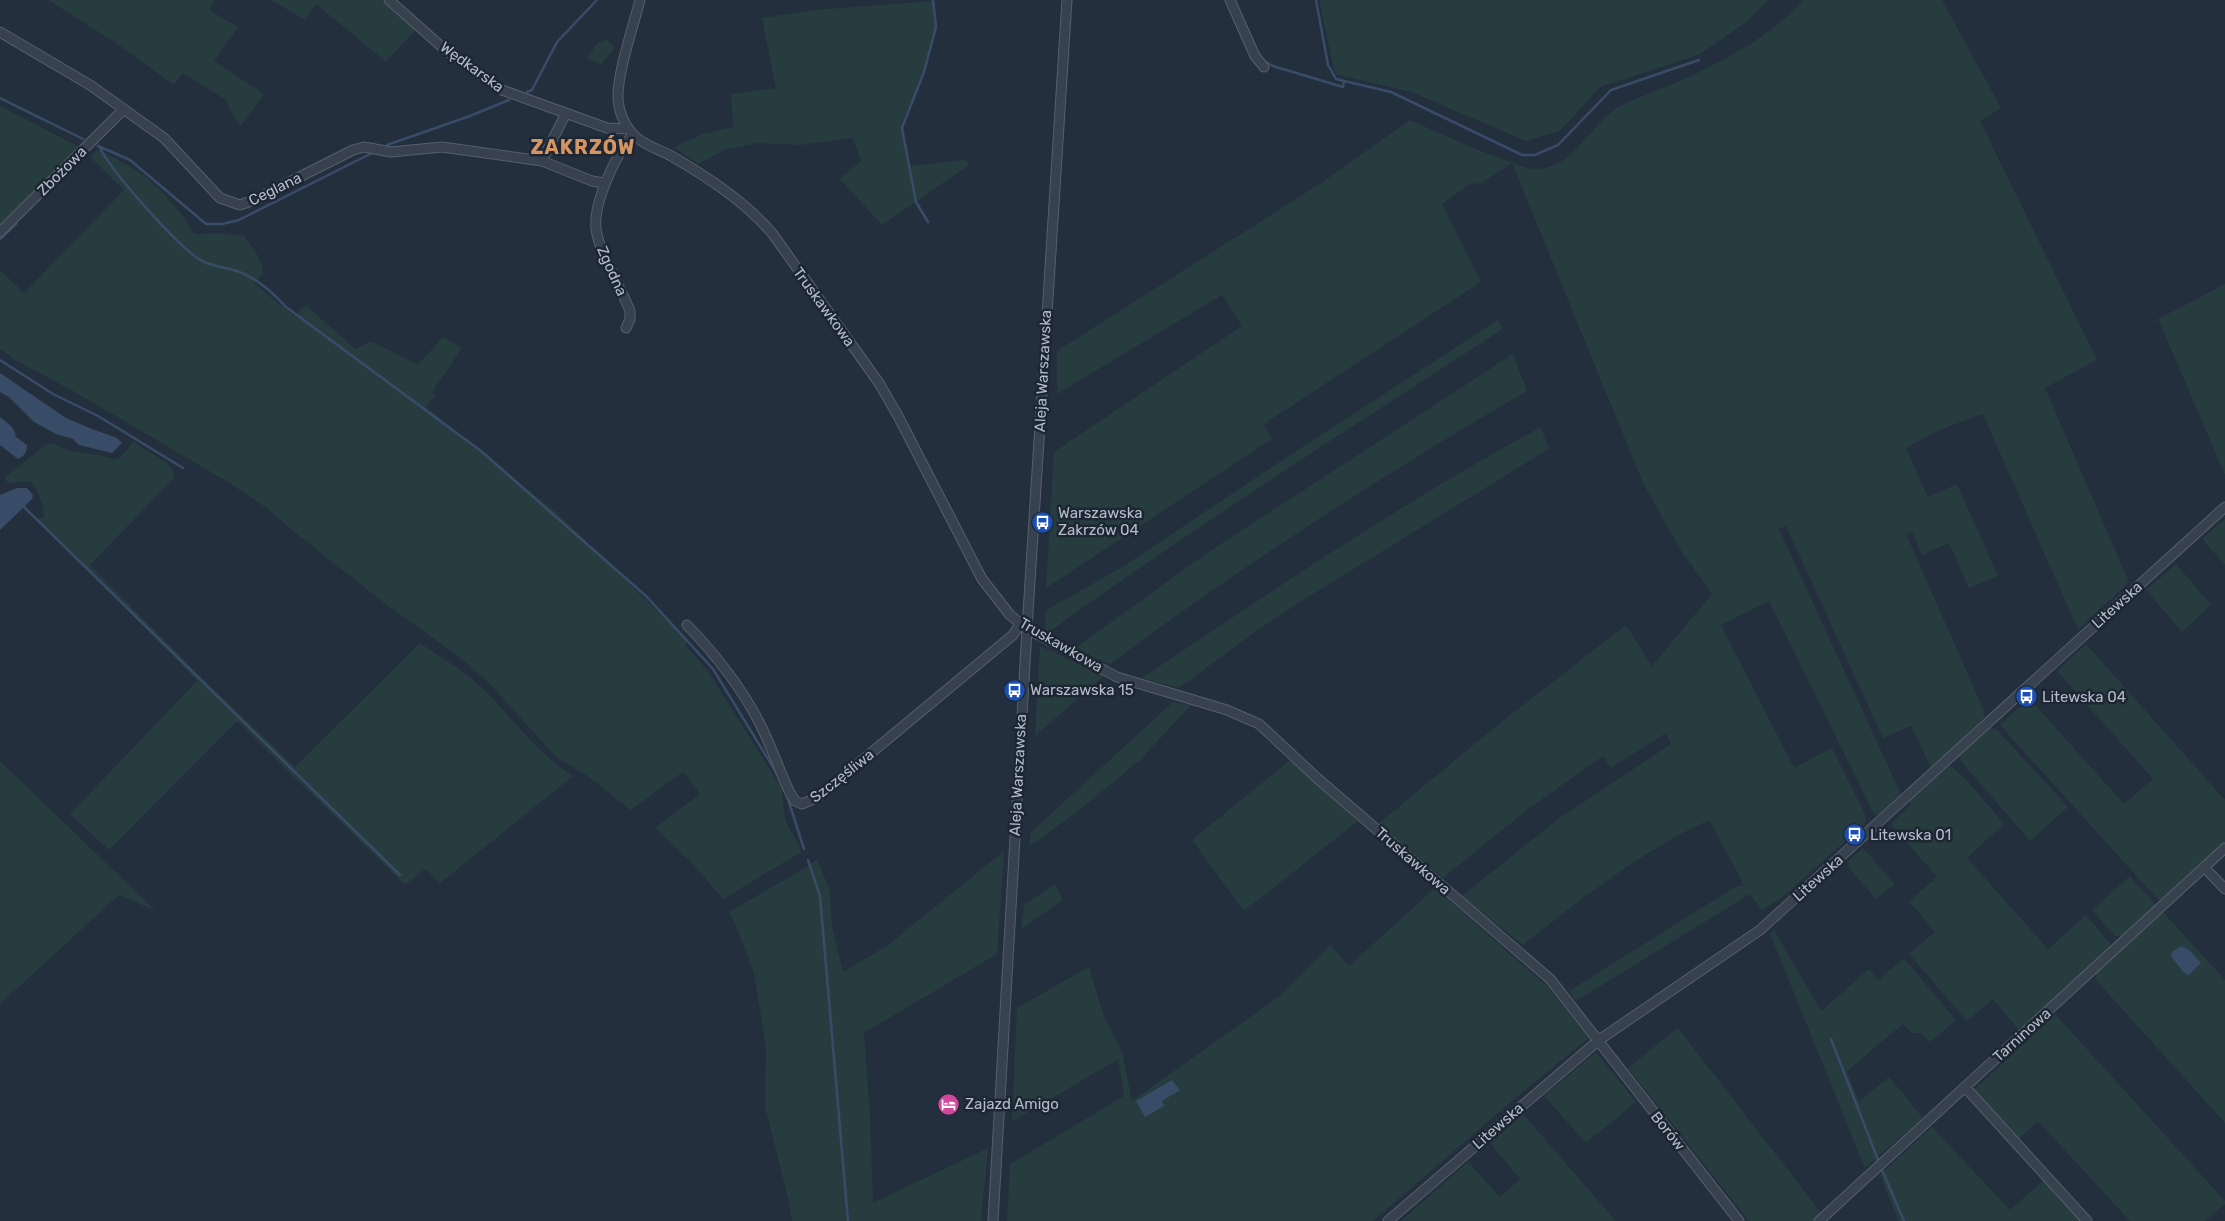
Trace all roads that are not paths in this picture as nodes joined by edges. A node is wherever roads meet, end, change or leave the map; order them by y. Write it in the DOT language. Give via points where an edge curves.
graph roads {
  1 [pos="389,0"];
  2 [pos="640,0"];
  3 [pos="1067,0"];
  4 [pos="1230,0"];
  5 [pos="0,32"];
  6 [pos="1264,67"];
  7 [pos="123,110"];
  8 [pos="566,113"];
  9 [pos="632,133"];
  10 [pos="542,160"];
  11 [pos="604,183"];
  12 [pos="0,232"];
  13 [pos="626,328"];
  14 [pos="2225,507"];
  15 [pos="687,625"];
  16 [pos="1024,626"];
  17 [pos="2225,848"];
  18 [pos="2204,867"];
  19 [pos="2225,889"];
  20 [pos="1599,1040"];
  21 [pos="1965,1087"];
  22 [pos="993,1221"];
  23 [pos="1388,1221"];
  24 [pos="1739,1221"];
  25 [pos="1819,1221"];
  26 [pos="2087,1221"];
  1 -- 8 [label="street, Wędkarska" via="443,48 492,85"];
  2 -- 9 [label="street" via="618,91 622,116"];
  3 -- 16 [label="street, Aleja Warszawska"];
  4 -- 6 [label="street"];
  5 -- 7 [label="street, Ceglana" via="90,85"];
  7 -- 10 [label="street, Ceglana" via="164,138 220,198 240,205 364,147 391,152 442,147"];
  7 -- 12 [label="street, Zbożowa"];
  8 -- 9 [label="street, Wędkarska"];
  8 -- 10 [label="street"];
  9 -- 11 [label="street, Zgodna"];
  9 -- 16 [label="street, Truskawkowa" via="729,193 772,233 879,383 982,579 1010,615"];
  10 -- 11 [label="street, Ceglana"];
  11 -- 13 [label="street, Zgodna" via="596,228 600,246 630,311"];
  14 -- 20 [label="street, Litewska" via="1760,930"];
  15 -- 16 [label="street, Szczęśliwa" via="703,641 748,703 790,793 795,801 802,804 818,796 891,738"];
  16 -- 20 [label="street, Truskawkowa" via="1117,677 1226,710 1259,724 1550,979"];
  16 -- 22 [label="street, Aleja Warszawska"];
  17 -- 18 [label="street, Tarninowa"];
  18 -- 19 [label="street"];
  18 -- 21 [label="street, Tarninowa"];
  20 -- 23 [label="street, Litewska"];
  20 -- 24 [label="street, Borów" via="1619,1070"];
  21 -- 25 [label="street, Tarninowa"];
  21 -- 26 [label="street"];
}
